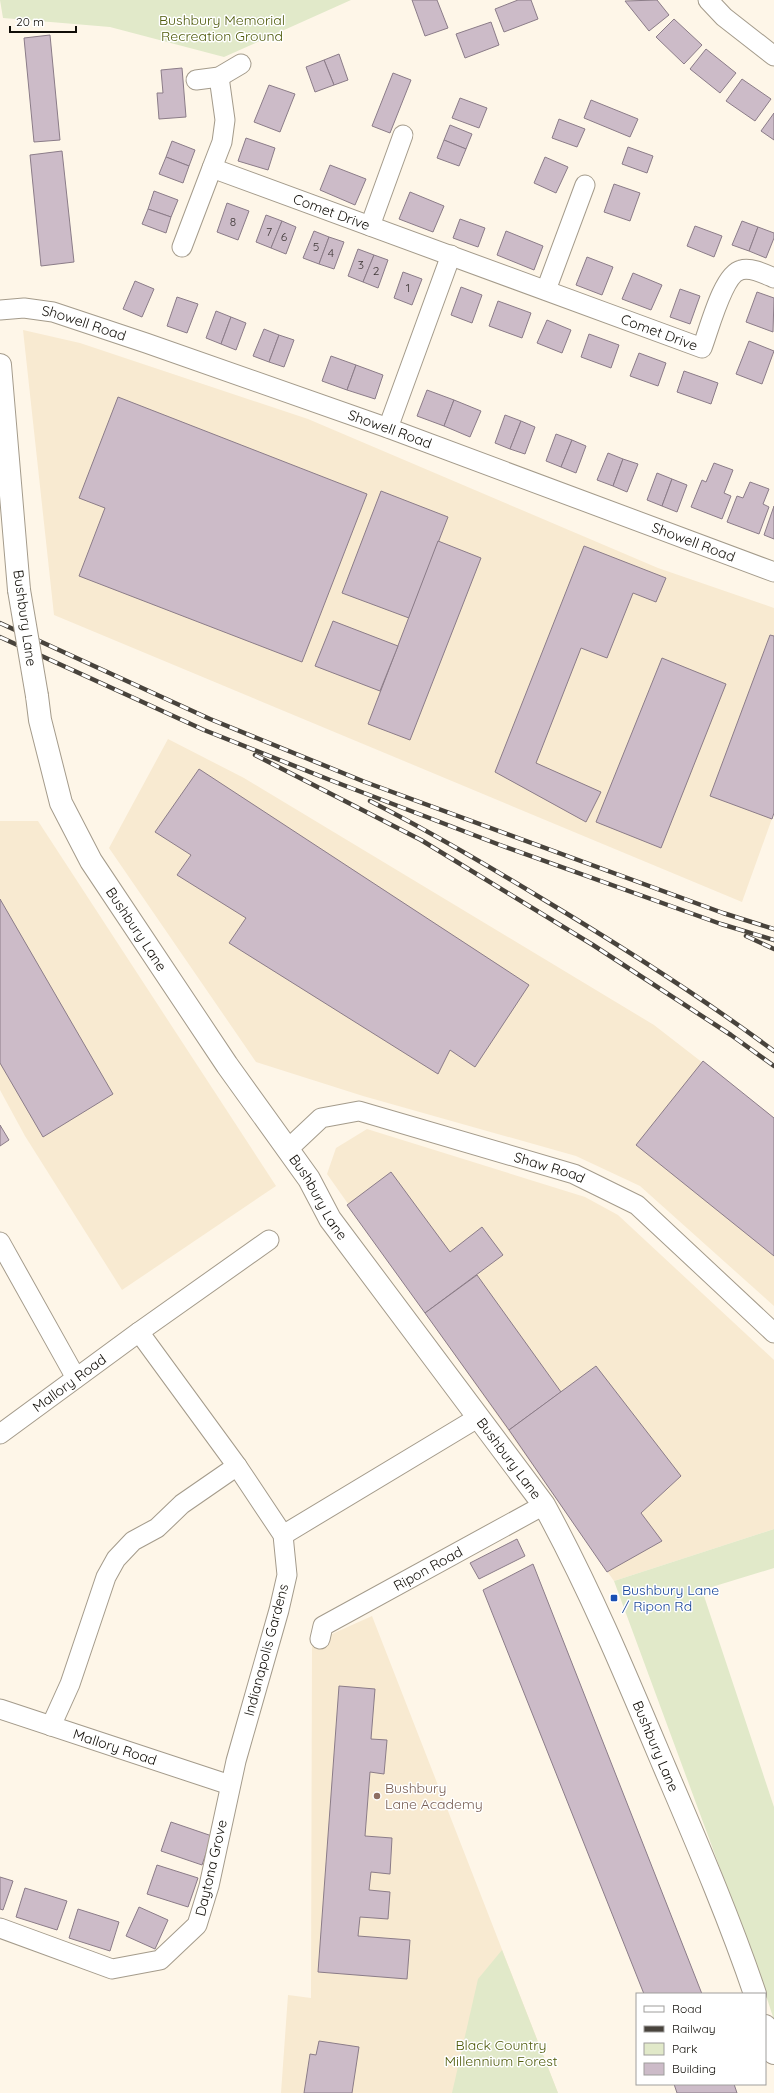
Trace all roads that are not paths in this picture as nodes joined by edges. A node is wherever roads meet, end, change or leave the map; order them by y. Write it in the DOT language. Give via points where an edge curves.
graph roads {
  1 [pos="708,0"];
  2 [pos="774,56"];
  3 [pos="241,64"];
  4 [pos="218,77"];
  5 [pos="196,80"];
  6 [pos="403,135"];
  7 [pos="212,168"];
  8 [pos="585,185"];
  9 [pos="370,226"];
  10 [pos="182,247"];
  11 [pos="451,255"];
  12 [pos="774,278"];
  13 [pos="546,290"];
  14 [pos="0,310"];
  15 [pos="0,365"];
  16 [pos="388,428"];
  17 [pos="774,572"];
  18 [pos="287,1150"];
  19 [pos="269,1240"];
  20 [pos="0,1242"];
  21 [pos="774,1333"];
  22 [pos="142,1337"];
  23 [pos="76,1378"];
  24 [pos="479,1418"];
  25 [pos="0,1434"];
  26 [pos="237,1466"];
  27 [pos="544,1505"];
  28 [pos="283,1535"];
  29 [pos="320,1639"];
  30 [pos="0,1709"];
  31 [pos="51,1726"];
  32 [pos="230,1785"];
  33 [pos="225,1808"];
  34 [pos="0,1928"];
  35 [pos="754,1993"];
  36 [pos="766,2029"];
  37 [pos="774,2053"];
  1 -- 2 [label="street" via="724,17"];
  3 -- 4 [label="street"];
  4 -- 5 [label="street"];
  4 -- 7 [label="street" via="226,120 222,142"];
  6 -- 9 [label="street"];
  7 -- 9 [label="street, Comet Drive"];
  7 -- 10 [label="street"];
  8 -- 13 [label="street"];
  9 -- 11 [label="street, Comet Drive"];
  11 -- 13 [label="street, Comet Drive"];
  11 -- 16 [label="street"];
  12 -- 13 [label="street, Comet Drive" via="742,269 733,274 726,285 702,348"];
  14 -- 16 [label="street, Showell Road" via="24,308 53,312"];
  15 -- 18 [label="street, Bushbury Lane, bridge" via="19,590 40,720 61,803 90,861"];
  16 -- 17 [label="street, Showell Road"];
  18 -- 21 [label="street, Shaw Road" via="321,1118 359,1111 574,1174 637,1205"];
  18 -- 24 [label="street, Bushbury Lane" via="309,1179 330,1219"];
  19 -- 22 [label="street, Mallory Road"];
  20 -- 23 [label="street"];
  22 -- 23 [label="street, Mallory Road"];
  22 -- 26 [label="street, Indianapolis Gardens"];
  23 -- 25 [label="street, Mallory Road"];
  24 -- 27 [label="street, Bushbury Lane"];
  24 -- 28 [label="street"];
  26 -- 28 [label="street, Indianapolis Gardens"];
  26 -- 31 [label="street" via="182,1504 157,1528 133,1541 116,1559 104,1583 70,1684"];
  27 -- 29 [label="street, Ripon Road" via="323,1626"];
  27 -- 35 [label="street, Bushbury Lane" via="568,1550 626,1676 696,1841"];
  28 -- 32 [label="street, Indianapolis Gardens" via="287,1575"];
  30 -- 31 [label="street, Mallory Road"];
  31 -- 32 [label="street, Mallory Road"];
  32 -- 33 [label="street, Indianapolis Gardens"];
  33 -- 34 [label="street, Daytona Grove" via="209,1886 197,1925 160,1960 112,1969"];
  36 -- 37 [label="street"];
}
